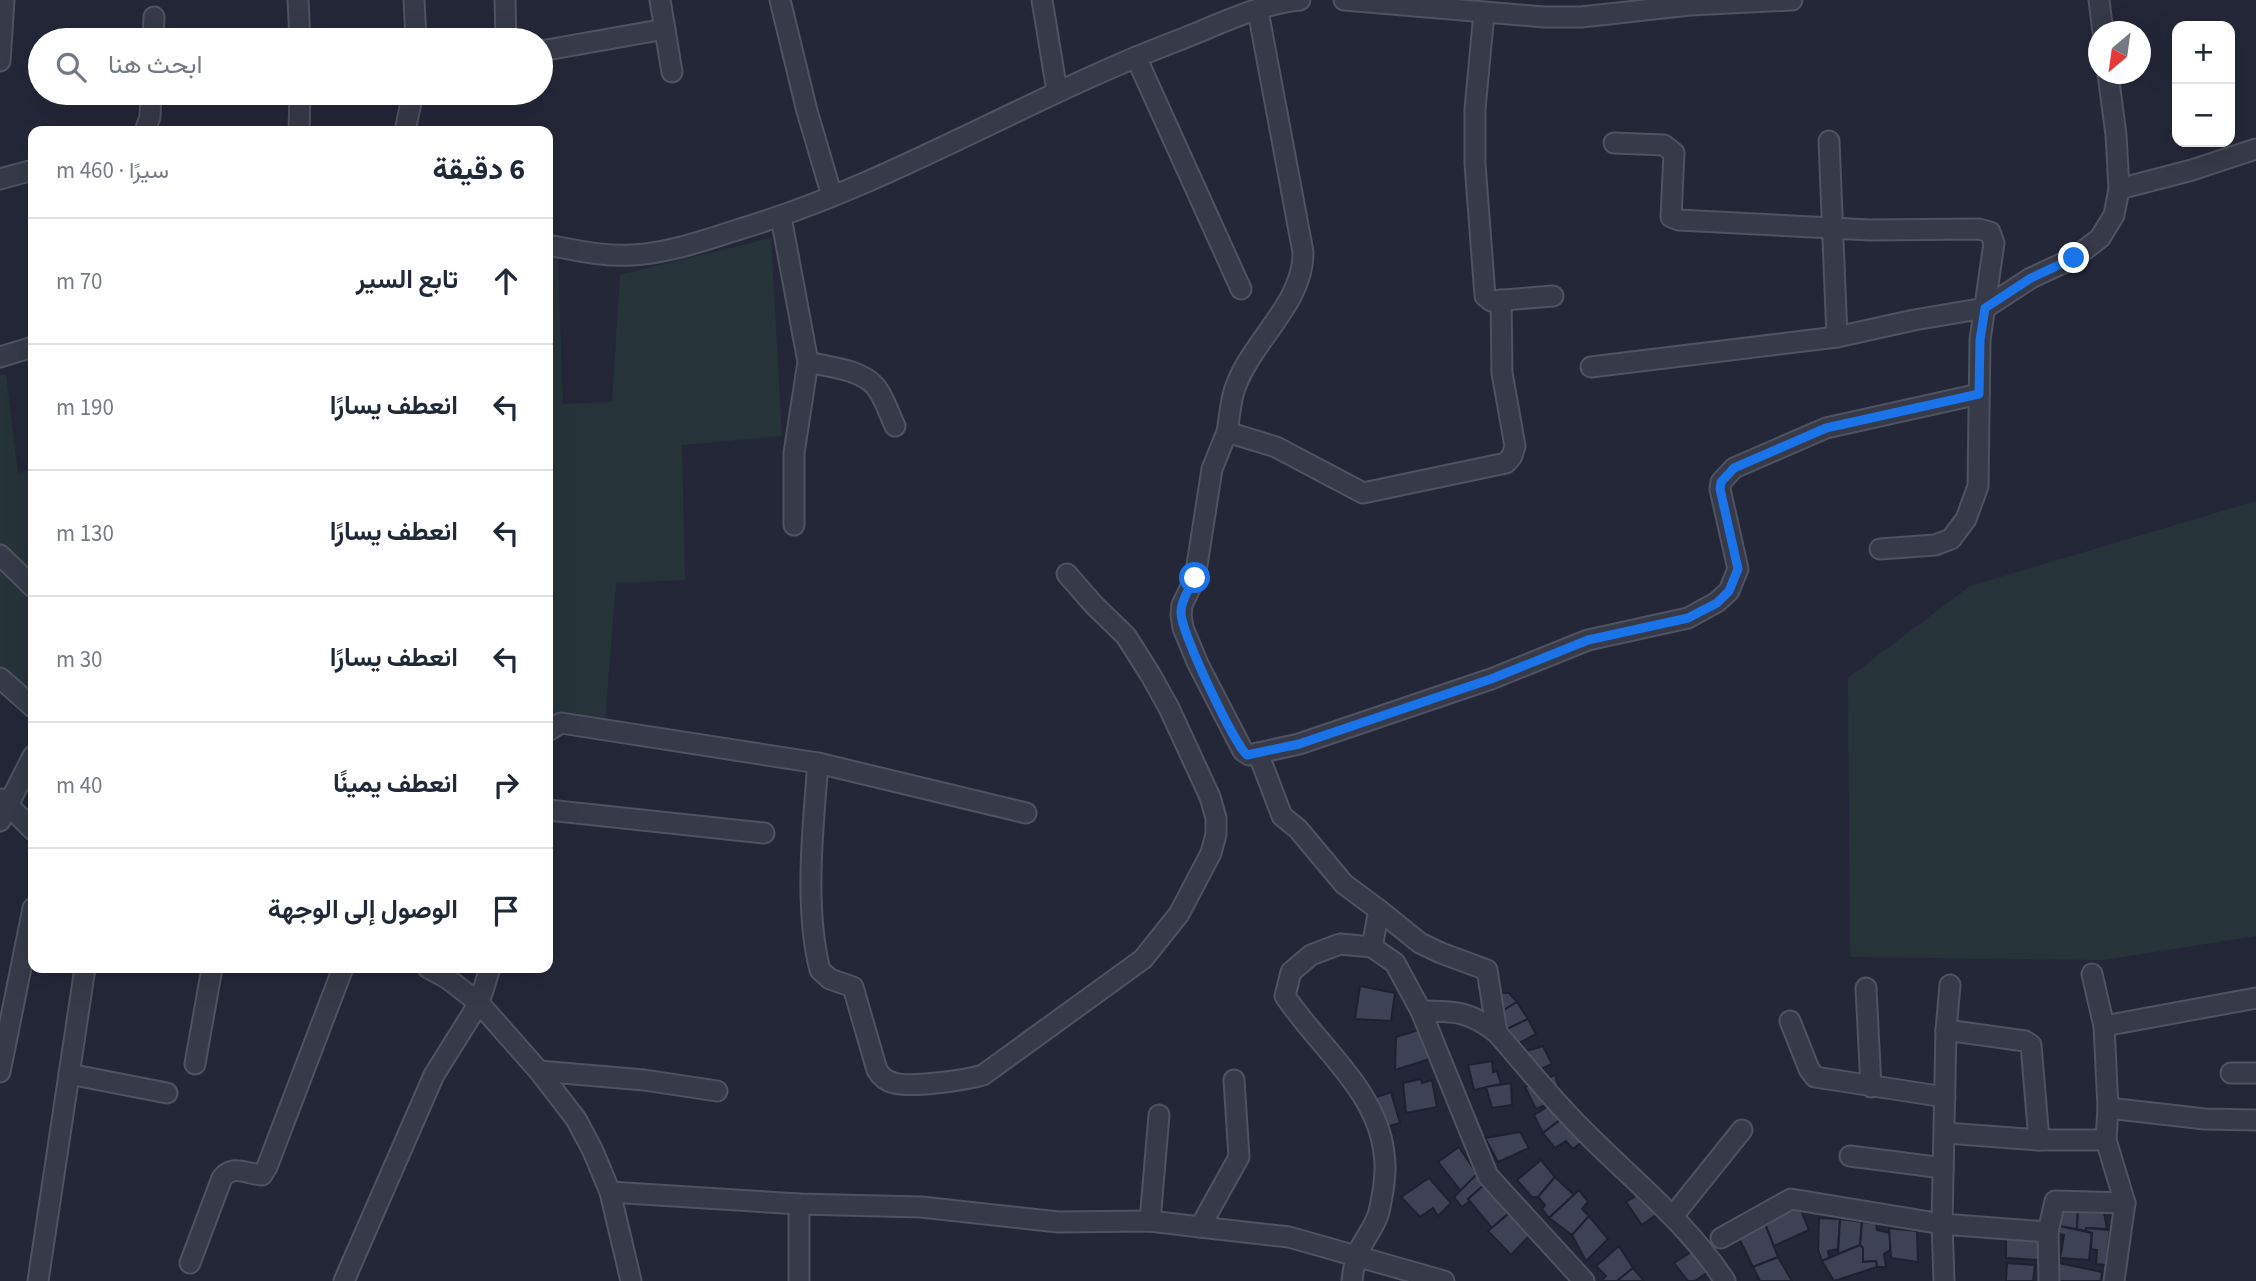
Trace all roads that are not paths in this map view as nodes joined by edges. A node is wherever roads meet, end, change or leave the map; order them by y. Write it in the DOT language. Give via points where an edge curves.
graph roads {
  1 [pos="4,0"];
  2 [pos="298,0"];
  3 [pos="414,0"];
  4 [pos="505,0"];
  5 [pos="660,0"];
  6 [pos="780,0"];
  7 [pos="1042,0"];
  8 [pos="1300,0"];
  9 [pos="1344,0"];
  10 [pos="1791,0"];
  11 [pos="2099,0"];
  12 [pos="1690,2"];
  13 [pos="1258,11"];
  14 [pos="1484,13"];
  15 [pos="154,17"];
  16 [pos="2102,21"];
  17 [pos="154,28"];
  18 [pos="299,28"];
  19 [pos="415,28"];
  20 [pos="506,28"];
  21 [pos="665,29"];
  22 [pos="553,49"];
  23 [pos="1136,57"];
  24 [pos="0,61"];
  25 [pos="672,72"];
  26 [pos="2109,84"];
  27 [pos="1057,91"];
  28 [pos="150,105"];
  29 [pos="300,105"];
  30 [pos="410,105"];
  31 [pos="146,126"];
  32 [pos="299,126"];
  33 [pos="406,126"];
  34 [pos="1829,141"];
  35 [pos="1614,143"];
  36 [pos="2256,149"];
  37 [pos="28,171"];
  38 [pos="0,179"];
  39 [pos="2119,189"];
  40 [pos="832,196"];
  41 [pos="781,217"];
  42 [pos="1834,228"];
  43 [pos="553,246"];
  44 [pos="1241,289"];
  45 [pos="1553,296"];
  46 [pos="1501,300"];
  47 [pos="1985,308"];
  48 [pos="1837,337"];
  49 [pos="28,349"];
  50 [pos="0,357"];
  51 [pos="808,362"];
  52 [pos="1591,367"];
  53 [pos="1979,394"];
  54 [pos="895,426"];
  55 [pos="1227,432"];
  56 [pos="794,525"];
  57 [pos="1880,549"];
  58 [pos="0,555"];
  59 [pos="1067,574"];
  60 [pos="28,582"];
  61 [pos="0,678"];
  62 [pos="28,703"];
  63 [pos="553,728"];
  64 [pos="1258,753"];
  65 [pos="818,763"];
  66 [pos="28,765"];
  67 [pos="3,809"];
  68 [pos="553,811"];
  69 [pos="1026,813"];
  70 [pos="28,826"];
  71 [pos="764,833"];
  72 [pos="1379,910"];
  73 [pos="28,933"];
  74 [pos="1372,947"];
  75 [pos="84,973"];
  76 [pos="211,973"];
  77 [pos="341,973"];
  78 [pos="437,973"];
  79 [pos="488,973"];
  80 [pos="2092,974"];
  81 [pos="1950,985"];
  82 [pos="1866,988"];
  83 [pos="2256,998"];
  84 [pos="479,1003"];
  85 [pos="1421,1011"];
  86 [pos="1790,1021"];
  87 [pos="2104,1026"];
  88 [pos="1946,1030"];
  89 [pos="1497,1033"];
  90 [pos="195,1064"];
  91 [pos="539,1071"];
  92 [pos="0,1072"];
  93 [pos="2231,1073"];
  94 [pos="2256,1073"];
  95 [pos="69,1074"];
  96 [pos="1234,1080"];
  97 [pos="1871,1087"];
  98 [pos="716,1091"];
  99 [pos="167,1093"];
  100 [pos="1945,1097"];
  101 [pos="2108,1108"];
  102 [pos="1159,1115"];
  103 [pos="2256,1120"];
  104 [pos="1742,1130"];
  105 [pos="1946,1133"];
  106 [pos="2039,1140"];
  107 [pos="2106,1140"];
  108 [pos="1850,1156"];
  109 [pos="1943,1168"];
  110 [pos="610,1192"];
  111 [pos="2125,1203"];
  112 [pos="799,1204"];
  113 [pos="1673,1216"];
  114 [pos="1150,1222"];
  115 [pos="1942,1224"];
  116 [pos="1200,1227"];
  117 [pos="2048,1232"];
  118 [pos="1721,1238"];
  119 [pos="1357,1256"];
  120 [pos="191,1263"];
  121 [pos="38,1281"];
  122 [pos="344,1281"];
  123 [pos="631,1281"];
  124 [pos="799,1281"];
  125 [pos="1352,1281"];
  126 [pos="1444,1281"];
  127 [pos="1584,1281"];
  128 [pos="1725,1281"];
  129 [pos="1944,1281"];
  130 [pos="2049,1281"];
  131 [pos="2114,1281"];
  1 -- 24 [label="street"];
  2 -- 18 [label="street"];
  3 -- 19 [label="street"];
  4 -- 20 [label="street"];
  5 -- 21 [label="street"];
  6 -- 40 [label="street"];
  7 -- 27 [label="street"];
  8 -- 13 [label="street"];
  9 -- 14 [label="street"];
  10 -- 12 [label="street"];
  11 -- 16 [label="street"];
  12 -- 14 [label="street" via="1581,17"];
  13 -- 23 [label="street"];
  13 -- 55 [label="street" via="1303,268 1285,307 1236,384"];
  14 -- 46 [label="street" via="1475,164 1485,296"];
  15 -- 17 [label="street"];
  21 -- 22 [label="street"];
  21 -- 25 [label="street"];
  23 -- 27 [label="street"];
  23 -- 44 [label="street"];
  26 -- 39 [label="street"];
  27 -- 40 [label="street"];
  28 -- 31 [label="street"];
  29 -- 32 [label="street"];
  30 -- 33 [label="street"];
  34 -- 42 [label="street"];
  35 -- 42 [label="street" via="1664,145 1674,153 1671,217"];
  36 -- 39 [label="street"];
  37 -- 38 [label="street"];
  39 -- 47 [label="street" via="2114,215 2100,238 2074,258 2031,278"];
  40 -- 41 [label="street"];
  41 -- 43 [label="street" via="691,244 633,255"];
  41 -- 51 [label="street"];
  42 -- 47 [label="street" via="1990,232 1994,243"];
  42 -- 48 [label="street"];
  45 -- 46 [label="street"];
  46 -- 55 [label="street" via="1502,373 1515,446 1506,463 1363,493 1276,447"];
  47 -- 48 [label="street"];
  47 -- 53 [label="street"];
  48 -- 52 [label="street"];
  49 -- 50 [label="street"];
  51 -- 54 [label="street" via="869,380"];
  51 -- 56 [label="street" via="794,453"];
  53 -- 57 [label="street" via="1978,486 1966,519 1951,539 1935,545"];
  53 -- 64 [label="street" via="1826,428 1734,468 1720,489 1737,559 1736,578 1717,603 1688,618 1588,640 1491,679 1299,744"];
  55 -- 64 [label="street" via="1212,469 1195,578 1181,615 1198,664 1243,751"];
  58 -- 60 [label="street"];
  59 -- 65 [label="street" via="1126,636 1150,674 1216,818 1211,853 1179,914 1143,959 983,1074 966,1080 900,1084 885,1079 877,1070 853,987 820,970 812,911"];
  61 -- 62 [label="street"];
  63 -- 65 [label="street" via="561,723"];
  64 -- 72 [label="street" via="1282,816 1344,884"];
  65 -- 69 [label="street"];
  66 -- 67 [label="street"];
  67 -- 70 [label="street"];
  68 -- 71 [label="street"];
  72 -- 74 [label="street"];
  72 -- 89 [label="street" via="1420,943 1487,970"];
  73 -- 92 [label="street"];
  74 -- 85 [label="street" via="1395,963"];
  74 -- 119 [label="street" via="1340,944 1311,955 1291,972 1285,996 1348,1075 1375,1119 1384,1152 1384,1177 1378,1215"];
  75 -- 95 [label="street"];
  76 -- 90 [label="street"];
  77 -- 120 [label="street" via="268,1167 262,1175 232,1169 222,1178"];
  78 -- 84 [label="street"];
  79 -- 84 [label="street"];
  80 -- 87 [label="street"];
  81 -- 88 [label="street"];
  82 -- 97 [label="street"];
  83 -- 87 [label="street"];
  84 -- 91 [label="street"];
  84 -- 122 [label="street" via="434,1075"];
  85 -- 89 [label="street" via="1470,1015"];
  85 -- 127 [label="street" via="1488,1175"];
  86 -- 97 [label="street" via="1815,1077"];
  87 -- 101 [label="street"];
  88 -- 100 [label="street"];
  88 -- 106 [label="street" via="2031,1045"];
  89 -- 113 [label="street" via="1581,1128"];
  91 -- 98 [label="street"];
  91 -- 110 [label="street" via="576,1119"];
  93 -- 94 [label="street"];
  95 -- 99 [label="street"];
  95 -- 121 [label="street"];
  96 -- 116 [label="street" via="1239,1157"];
  97 -- 100 [label="street"];
  100 -- 105 [label="street"];
  101 -- 103 [label="street"];
  101 -- 107 [label="street"];
  102 -- 114 [label="street"];
  104 -- 113 [label="street"];
  105 -- 106 [label="street"];
  105 -- 109 [label="street"];
  106 -- 107 [label="street"];
  107 -- 111 [label="street"];
  108 -- 109 [label="street"];
  109 -- 115 [label="street"];
  110 -- 112 [label="street"];
  110 -- 123 [label="street"];
  111 -- 117 [label="street" via="2055,1201"];
  111 -- 131 [label="street"];
  112 -- 114 [label="street" via="921,1207 1058,1222"];
  112 -- 124 [label="street"];
  113 -- 128 [label="street"];
  114 -- 116 [label="street"];
  115 -- 117 [label="street"];
  115 -- 118 [label="street" via="1791,1199"];
  115 -- 129 [label="street"];
  116 -- 119 [label="street" via="1289,1237"];
  117 -- 130 [label="street"];
  119 -- 125 [label="street"];
  119 -- 126 [label="street"];
}
